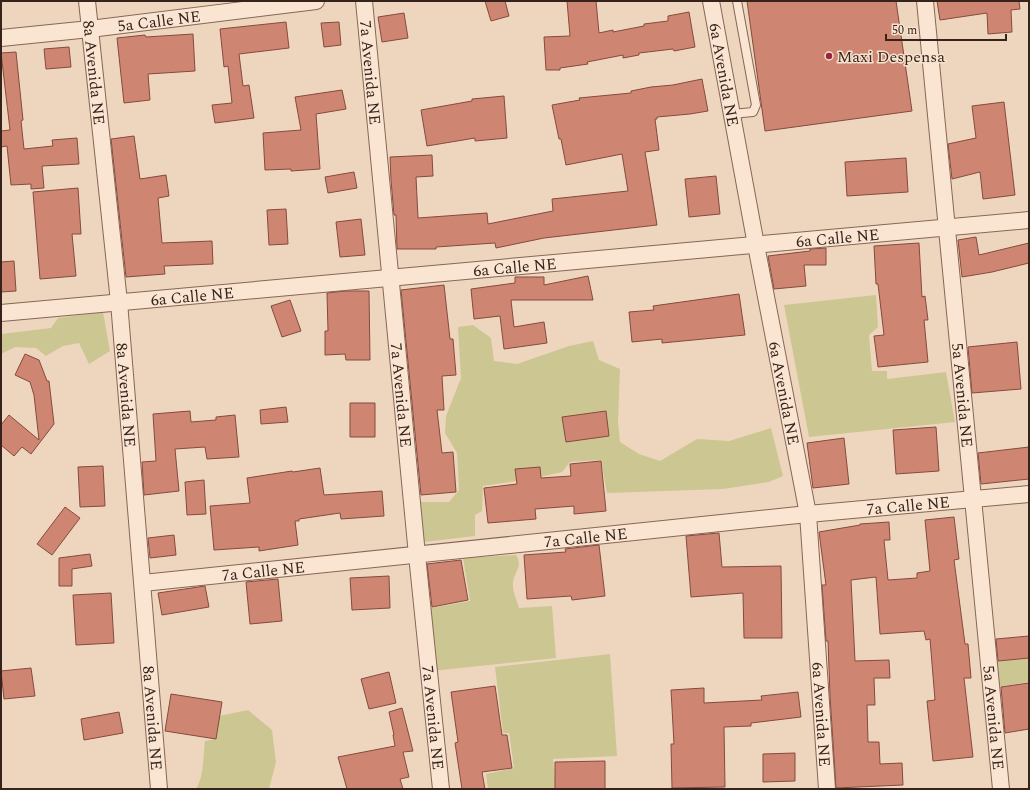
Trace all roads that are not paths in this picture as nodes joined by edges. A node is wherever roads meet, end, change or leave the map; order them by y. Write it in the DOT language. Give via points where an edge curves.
graph roads {
  1 [pos="87,1"];
  2 [pos="316,1"];
  3 [pos="364,1"];
  4 [pos="711,1"];
  5 [pos="737,1"];
  6 [pos="925,1"];
  7 [pos="90,29"];
  8 [pos="1,38"];
  9 [pos="732,114"];
  10 [pos="1029,220"];
  11 [pos="947,227"];
  12 [pos="756,245"];
  13 [pos="391,278"];
  14 [pos="119,302"];
  15 [pos="1,313"];
  16 [pos="1029,494"];
  17 [pos="973,498"];
  18 [pos="808,514"];
  19 [pos="417,555"];
  20 [pos="143,583"];
  21 [pos="159,789"];
  22 [pos="441,789"];
  23 [pos="827,789"];
  24 [pos="1001,789"];
  1 -- 7 [label="street, 8a Avenida NE"];
  2 -- 7 [label="street, 5a Calle NE"];
  3 -- 13 [label="street, 7a Avenida NE"];
  4 -- 9 [label="street, 6a Avenida NE"];
  5 -- 9 [label="lane" via="756,105 753,112"];
  6 -- 11 [label="street, 5a Avenida NE"];
  7 -- 8 [label="street, 5a Calle NE"];
  7 -- 14 [label="street, 8a Avenida NE"];
  9 -- 12 [label="street, 6a Avenida NE"];
  10 -- 11 [label="street, 6a Calle NE"];
  11 -- 12 [label="street, 6a Calle NE"];
  11 -- 17 [label="street, 5a Avenida NE"];
  12 -- 13 [label="street, 6a Calle NE"];
  12 -- 18 [label="street, 6a Avenida NE"];
  13 -- 14 [label="street, 6a Calle NE"];
  13 -- 19 [label="street, 7a Avenida NE"];
  14 -- 15 [label="street, 6a Calle NE"];
  14 -- 20 [label="street, 8a Avenida NE"];
  16 -- 17 [label="street, 7a Calle NE"];
  17 -- 18 [label="street, 7a Calle NE"];
  17 -- 24 [label="street, 5a Avenida NE"];
  18 -- 19 [label="street, 7a Calle NE"];
  18 -- 23 [label="street, 6a Avenida NE"];
  19 -- 20 [label="street, 7a Calle NE"];
  19 -- 22 [label="street, 7a Avenida NE"];
  20 -- 21 [label="street, 8a Avenida NE"];
}
